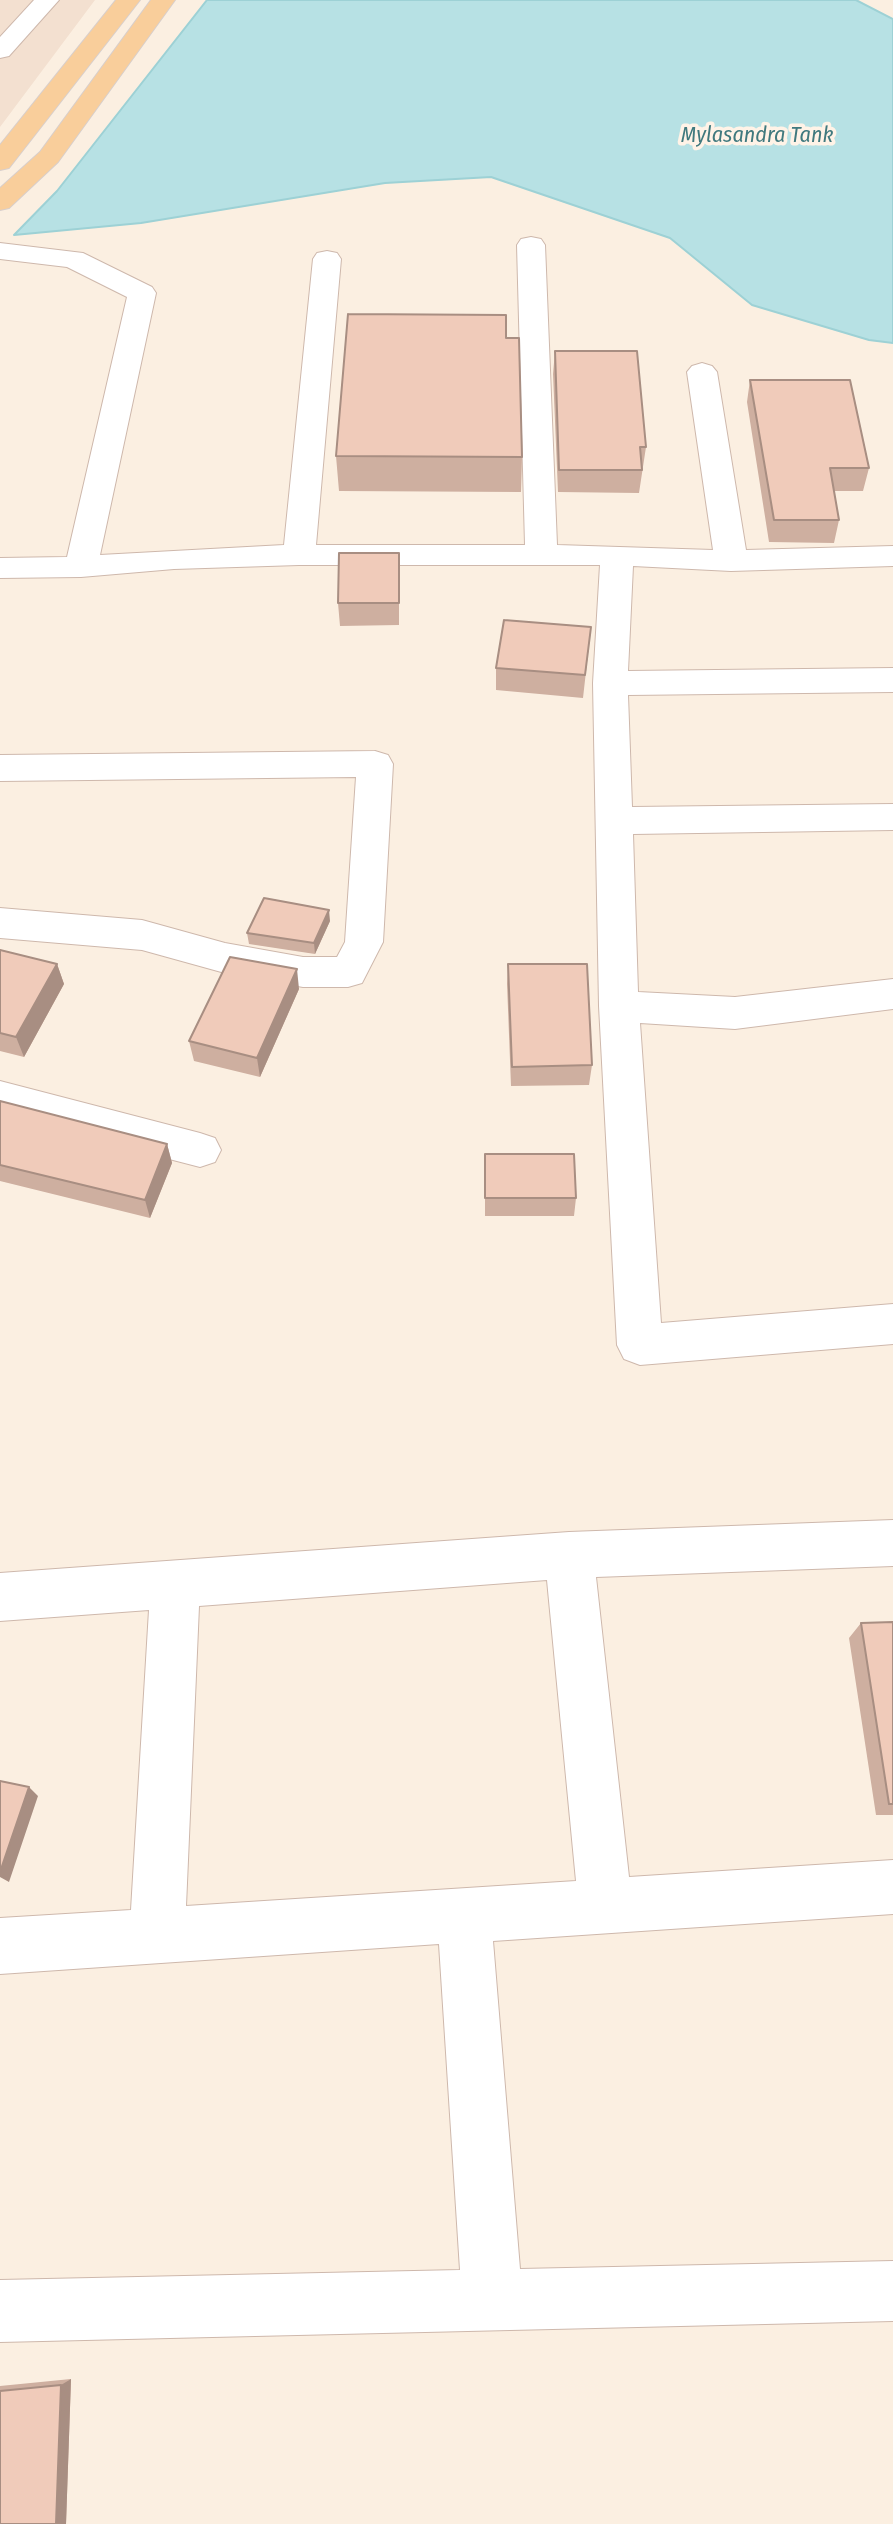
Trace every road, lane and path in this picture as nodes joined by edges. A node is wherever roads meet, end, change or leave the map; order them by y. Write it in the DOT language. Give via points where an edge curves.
graph roads {
  1 [pos="45,0"];
  2 [pos="128,0"];
  3 [pos="163,0"];
  4 [pos="0,51"];
  5 [pos="0,162"];
  6 [pos="0,202"];
  7 [pos="531,245"];
  8 [pos="0,251"];
  9 [pos="327,259"];
  10 [pos="702,372"];
  11 [pos="299,555"];
  12 [pos="617,555"];
  13 [pos="541,556"];
  14 [pos="893,556"];
  15 [pos="731,561"];
  16 [pos="81,567"];
  17 [pos="0,568"];
  18 [pos="893,680"];
  19 [pos="610,683"];
  20 [pos="0,768"];
  21 [pos="893,817"];
  22 [pos="614,821"];
  23 [pos="0,923"];
  24 [pos="893,994"];
  25 [pos="619,1006"];
  26 [pos="0,1098"];
  27 [pos="200,1150"];
  28 [pos="893,1324"];
  29 [pos="893,1543"];
  30 [pos="569,1555"];
  31 [pos="175,1583"];
  32 [pos="0,1597"];
  33 [pos="893,1887"];
  34 [pos="605,1904"];
  35 [pos="464,1914"];
  36 [pos="157,1935"];
  37 [pos="0,1946"];
  38 [pos="893,2291"];
  39 [pos="492,2300"];
  40 [pos="0,2311"];
  1 -- 4 [label="street"];
  2 -- 5 [label="main road"];
  3 -- 6 [label="main road" via="49,157"];
  7 -- 13 [label="street"];
  8 -- 16 [label="street" via="73,259 142,293"];
  9 -- 11 [label="street"];
  10 -- 15 [label="street"];
  11 -- 13 [label="street"];
  11 -- 16 [label="street"];
  12 -- 13 [label="street"];
  12 -- 15 [label="street"];
  12 -- 19 [label="street"];
  14 -- 15 [label="street"];
  16 -- 17 [label="street"];
  18 -- 19 [label="street"];
  19 -- 22 [label="street"];
  20 -- 23 [label="street" via="375,764 364,942 348,972 303,972 225,958 142,935"];
  21 -- 22 [label="street"];
  22 -- 25 [label="street"];
  24 -- 25 [label="street" via="735,1013"];
  25 -- 28 [label="street" via="640,1345"];
  26 -- 27 [label="street"];
  29 -- 30 [label="street"];
  30 -- 31 [label="street"];
  30 -- 34 [label="street"];
  31 -- 32 [label="street"];
  31 -- 36 [label="street"];
  33 -- 34 [label="street"];
  34 -- 35 [label="street"];
  35 -- 36 [label="street"];
  35 -- 39 [label="street"];
  36 -- 37 [label="street"];
  38 -- 39 [label="street"];
  39 -- 40 [label="street"];
}
